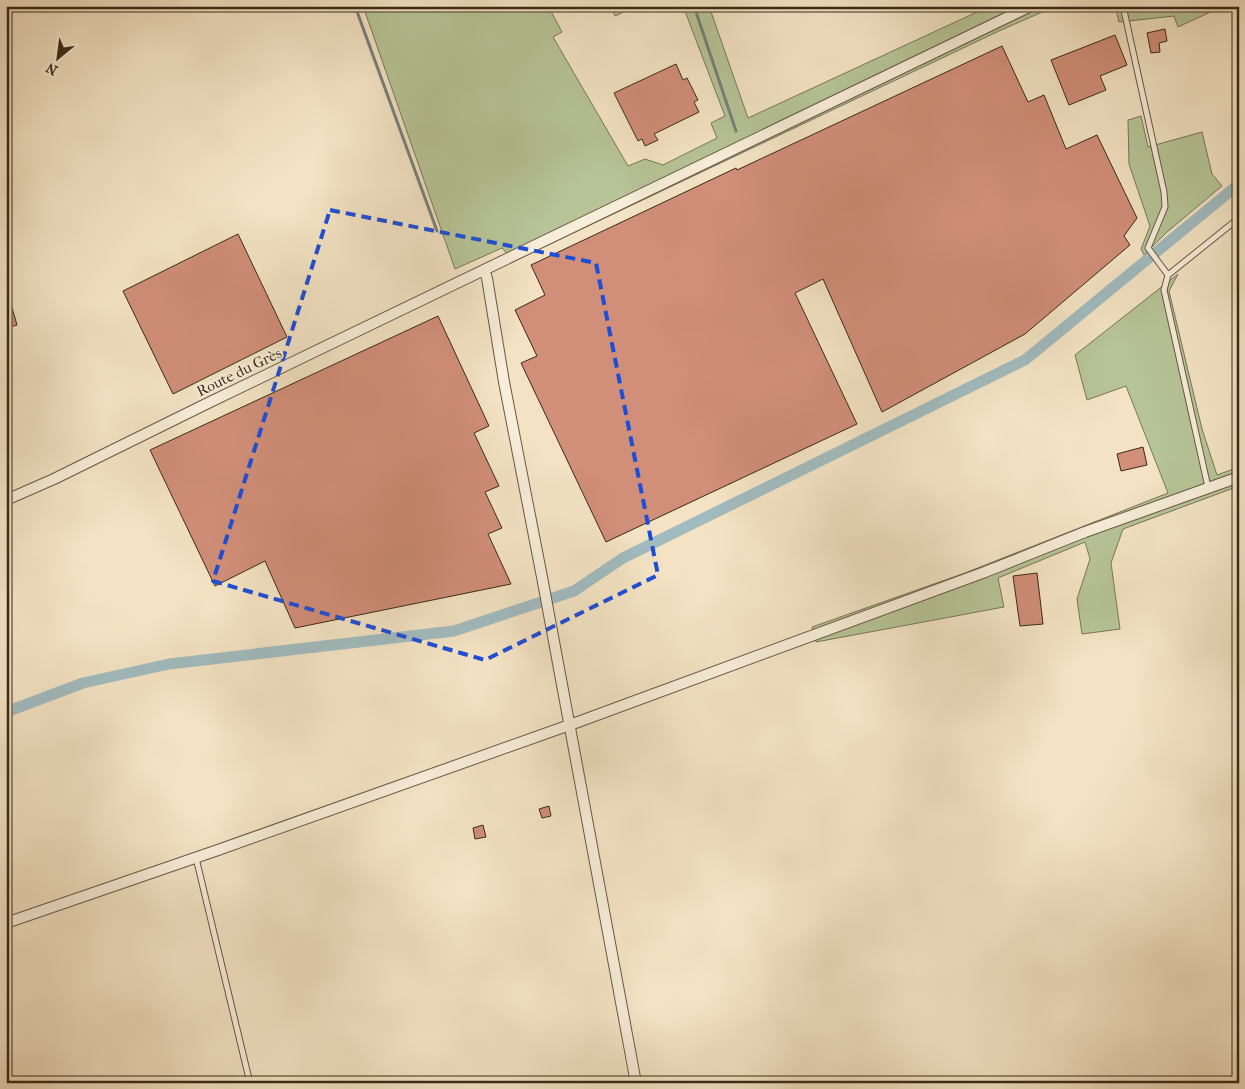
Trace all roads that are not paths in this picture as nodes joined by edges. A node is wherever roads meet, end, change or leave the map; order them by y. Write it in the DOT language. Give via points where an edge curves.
graph roads {
  1 [pos="1031,6"];
  2 [pos="1123,6"];
  3 [pos="1239,218"];
  4 [pos="484,270"];
  5 [pos="1168,275"];
  6 [pos="1239,477"];
  7 [pos="1208,487"];
  8 [pos="6,500"];
  9 [pos="569,725"];
  10 [pos="196,858"];
  11 [pos="6,923"];
  12 [pos="250,1083"];
  13 [pos="636,1083"];
  1 -- 4 [label="street, Route du Grès"];
  2 -- 5 [label="lane" via="1164,192 1165,207 1148,248"];
  3 -- 5 [label="lane"];
  4 -- 8 [label="street, Route du Grès"];
  4 -- 9 [label="street"];
  5 -- 7 [label="lane" via="1164,290"];
  6 -- 7 [label="street"];
  7 -- 9 [label="street"];
  9 -- 10 [label="street"];
  9 -- 13 [label="street"];
  10 -- 11 [label="street"];
  10 -- 12 [label="lane"];
}
